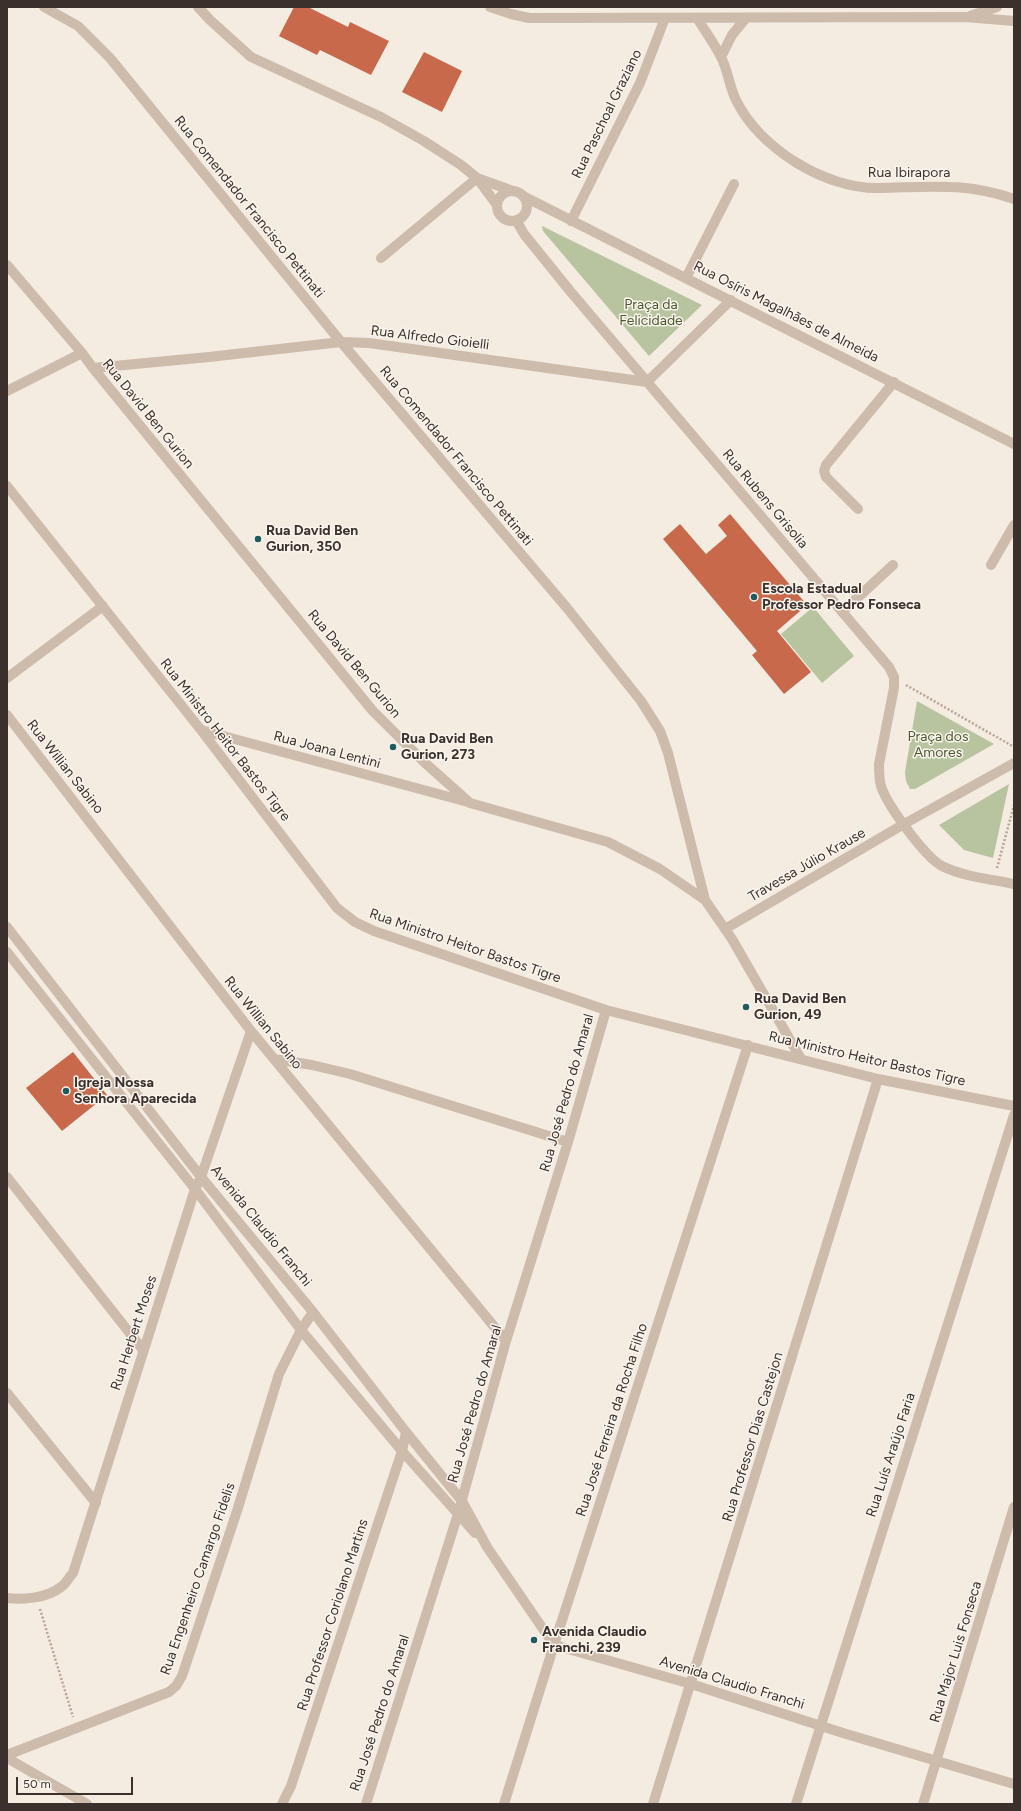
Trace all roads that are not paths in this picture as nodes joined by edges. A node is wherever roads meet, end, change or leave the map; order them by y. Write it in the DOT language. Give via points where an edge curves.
graph roads {
  1 [pos="44,7"];
  2 [pos="198,7"];
  3 [pos="491,7"];
  4 [pos="997,7"];
  5 [pos="665,18"];
  6 [pos="697,18"];
  7 [pos="746,18"];
  8 [pos="964,18"];
  9 [pos="1014,21"];
  10 [pos="722,57"];
  11 [pos="477,178"];
  12 [pos="734,184"];
  13 [pos="513,191"];
  14 [pos="523,196"];
  15 [pos="1014,199"];
  16 [pos="497,205"];
  17 [pos="527,207"];
  18 [pos="545,208"];
  19 [pos="516,220"];
  20 [pos="571,221"];
  21 [pos="381,258"];
  22 [pos="7,265"];
  23 [pos="686,278"];
  24 [pos="731,300"];
  25 [pos="341,342"];
  26 [pos="82,353"];
  27 [pos="93,368"];
  28 [pos="647,382"];
  29 [pos="894,382"];
  30 [pos="7,391"];
  31 [pos="1014,444"];
  32 [pos="7,486"];
  33 [pos="858,509"];
  34 [pos="1014,525"];
  35 [pos="893,564"];
  36 [pos="991,565"];
  37 [pos="103,606"];
  38 [pos="842,612"];
  39 [pos="7,678"];
  40 [pos="7,715"];
  41 [pos="201,730"];
  42 [pos="1014,763"];
  43 [pos="470,803"];
  44 [pos="904,824"];
  45 [pos="1014,884"];
  46 [pos="705,900"];
  47 [pos="7,928"];
  48 [pos="725,929"];
  49 [pos="7,952"];
  50 [pos="606,1010"];
  51 [pos="251,1031"];
  52 [pos="748,1045"];
  53 [pos="274,1059"];
  54 [pos="801,1059"];
  55 [pos="878,1079"];
  56 [pos="1014,1106"];
  57 [pos="1014,1115"];
  58 [pos="568,1142"];
  59 [pos="7,1177"];
  60 [pos="201,1177"];
  61 [pos="195,1189"];
  62 [pos="313,1312"];
  63 [pos="301,1330"];
  64 [pos="506,1341"];
  65 [pos="143,1350"];
  66 [pos="7,1393"];
  67 [pos="406,1432"];
  68 [pos="402,1451"];
  69 [pos="462,1501"];
  70 [pos="96,1503"];
  71 [pos="1014,1507"];
  72 [pos="458,1514"];
  73 [pos="487,1547"];
  74 [pos="7,1598"];
  75 [pos="554,1645"];
  76 [pos="691,1684"];
  77 [pos="820,1726"];
  78 [pos="7,1757"];
  79 [pos="937,1762"];
  80 [pos="1014,1784"];
  81 [pos="87,1804"];
  82 [pos="282,1804"];
  83 [pos="366,1804"];
  84 [pos="504,1804"];
  85 [pos="653,1804"];
  86 [pos="796,1804"];
  87 [pos="923,1804"];
  1 -- 25 [label="street, Rua Comendador Francisco Pettinati" via="78,26 117,67"];
  2 -- 11 [label="street" via="252,57 381,116 424,140"];
  3 -- 5 [label="street" via="529,18"];
  4 -- 8 [label="street"];
  5 -- 6 [label="street"];
  5 -- 20 [label="street, Rua Paschoal Graziano" via="640,83"];
  6 -- 7 [label="street"];
  6 -- 10 [label="street, Rua Ibirapora"];
  7 -- 8 [label="street"];
  7 -- 10 [label="street" via="732,35"];
  8 -- 9 [label="street"];
  10 -- 15 [label="street, Rua Ibirapora" via="736,101 753,125 770,143 795,162 822,177 845,184 877,188 962,187"];
  11 -- 13 [label="street"];
  11 -- 16 [label="street"];
  11 -- 21 [label="street"];
  12 -- 23 [label="street"];
  13 -- 14 [label="street"];
  13 -- 16 [label="street" via="502,194"];
  14 -- 17 [label="street"];
  14 -- 18 [label="street, Rua Osíris Magalhães de Almeida"];
  16 -- 19 [label="street" via="498,211 505,219"];
  17 -- 18 [label="street, Rua Osíris Magalhães de Almeida"];
  17 -- 19 [label="street" via="525,213"];
  18 -- 20 [label="street, Rua Osíris Magalhães de Almeida"];
  19 -- 28 [label="street, Rua Rubens Grisolia" via="524,234 565,285"];
  20 -- 23 [label="street, Rua Osíris Magalhães de Almeida"];
  22 -- 26 [label="street, Rua David Ben Gurion"];
  23 -- 24 [label="street, Rua Osíris Magalhães de Almeida"];
  24 -- 28 [label="street"];
  24 -- 29 [label="street, Rua Osíris Magalhães de Almeida"];
  25 -- 27 [label="street, Rua Alfredo Gioielli"];
  25 -- 28 [label="street, Rua Alfredo Gioielli" via="369,343"];
  25 -- 46 [label="street, Rua Comendador Francisco Pettinati" via="567,608 653,719 668,753"];
  26 -- 27 [label="street, Rua David Ben Gurion"];
  26 -- 30 [label="street"];
  27 -- 43 [label="street, Rua David Ben Gurion" via="372,710"];
  28 -- 38 [label="street, Rua Rubens Grisolia"];
  29 -- 31 [label="street, Rua Osíris Magalhães de Almeida"];
  29 -- 33 [label="street" via="826,464 824,470 826,476"];
  32 -- 37 [label="street, Rua Ministro Heitor Bastos Tigre"];
  34 -- 36 [label="street"];
  35 -- 38 [label="street"];
  37 -- 39 [label="street"];
  37 -- 41 [label="street, Rua Ministro Heitor Bastos Tigre"];
  38 -- 44 [label="street, Rua Rubens Grisolia" via="889,667 894,677 879,776 881,786"];
  40 -- 51 [label="street, Rua Willian Sabino"];
  41 -- 43 [label="street, Rua Joana Lentini"];
  41 -- 50 [label="street, Rua Ministro Heitor Bastos Tigre" via="337,908 355,922 374,931"];
  42 -- 44 [label="street, Travessa Júlio Krause"];
  43 -- 46 [label="street, Rua David Ben Gurion" via="608,842 660,869"];
  44 -- 45 [label="street" via="926,852 941,866 961,873"];
  44 -- 48 [label="street, Travessa Júlio Krause"];
  46 -- 48 [label="street, Rua David Ben Gurion"];
  47 -- 60 [label="street, Avenida Claudio Franchi"];
  48 -- 54 [label="street, Rua David Ben Gurion"];
  49 -- 61 [label="street, Avenida Claudio Franchi"];
  50 -- 52 [label="street, Rua Ministro Heitor Bastos Tigre"];
  50 -- 58 [label="street, Rua José Pedro do Amaral"];
  51 -- 53 [label="street, Rua Willian Sabino"];
  51 -- 60 [label="street, Rua Herbert Moses"];
  52 -- 54 [label="street, Rua Ministro Heitor Bastos Tigre"];
  52 -- 75 [label="street, Rua José Ferreira da Rocha Filho"];
  53 -- 58 [label="street" via="350,1074"];
  53 -- 64 [label="street, Rua Willian Sabino"];
  54 -- 55 [label="street, Rua Ministro Heitor Bastos Tigre"];
  55 -- 56 [label="street, Rua Ministro Heitor Bastos Tigre"];
  55 -- 76 [label="street, Rua Professor Dias Castejon"];
  57 -- 77 [label="street, Rua Luís Araújo Faria"];
  58 -- 64 [label="street, Rua José Pedro do Amaral"];
  59 -- 65 [label="street"];
  60 -- 61 [label="street, Rua Herbert Moses"];
  60 -- 62 [label="street, Avenida Claudio Franchi"];
  61 -- 63 [label="street, Avenida Claudio Franchi"];
  61 -- 65 [label="street, Rua Herbert Moses"];
  62 -- 63 [label="street, Rua Engenheiro Camargo Fidelis"];
  62 -- 67 [label="street, Avenida Claudio Franchi"];
  63 -- 68 [label="street, Avenida Claudio Franchi"];
  63 -- 78 [label="street, Rua Engenheiro Camargo Fidelis" via="279,1374 237,1512 176,1686 169,1692"];
  64 -- 69 [label="street, Rua José Pedro do Amaral"];
  65 -- 70 [label="street, Rua Herbert Moses"];
  66 -- 70 [label="street"];
  67 -- 68 [label="street, Rua Professor Coriolano Martins"];
  67 -- 69 [label="street, Avenida Claudio Franchi"];
  68 -- 72 [label="street, Avenida Claudio Franchi"];
  68 -- 82 [label="street, Rua Professor Coriolano Martins" via="291,1786"];
  69 -- 72 [label="street, Rua José Pedro do Amaral"];
  69 -- 73 [label="street, Avenida Claudio Franchi"];
  70 -- 74 [label="street, Rua Herbert Moses" via="73,1572 63,1586 54,1592 37,1597"];
  71 -- 79 [label="street, Rua Major Luis Fonseca"];
  72 -- 73 [label="street, Avenida Claudio Franchi"];
  72 -- 83 [label="street, Rua José Pedro do Amaral"];
  73 -- 75 [label="street, Avenida Claudio Franchi"];
  75 -- 76 [label="street, Avenida Claudio Franchi"];
  75 -- 84 [label="street, Rua José Ferreira da Rocha Filho"];
  76 -- 77 [label="street, Avenida Claudio Franchi"];
  76 -- 85 [label="street, Rua Professor Dias Castejon"];
  77 -- 79 [label="street, Avenida Claudio Franchi"];
  77 -- 86 [label="street, Rua Luís Araújo Faria"];
  78 -- 81 [label="street"];
  79 -- 80 [label="street, Avenida Claudio Franchi"];
  79 -- 87 [label="street, Rua Major Luis Fonseca"];
}
